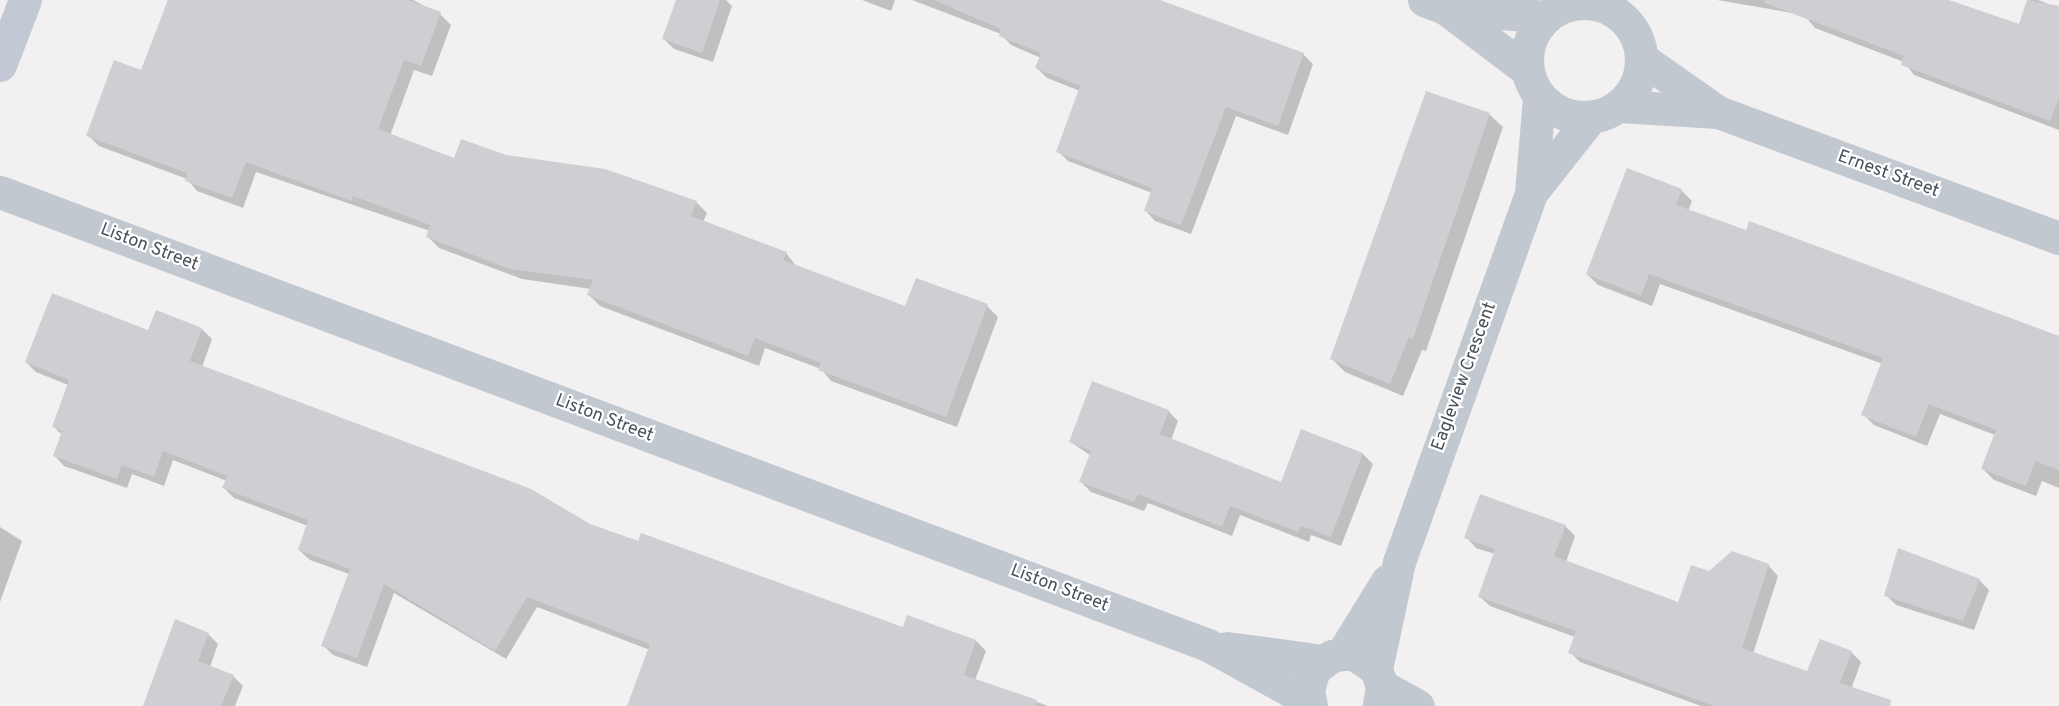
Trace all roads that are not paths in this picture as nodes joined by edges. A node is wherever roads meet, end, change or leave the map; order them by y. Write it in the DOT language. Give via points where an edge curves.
graph roads {
  1 [pos="25,0"];
  2 [pos="1582,1"];
  3 [pos="1435,4"];
  4 [pos="1630,13"];
  5 [pos="1546,17"];
  6 [pos="1641,58"];
  7 [pos="0,65"];
  8 [pos="1533,83"];
  9 [pos="1605,112"];
  10 [pos="1718,112"];
  11 [pos="0,192"];
  12 [pos="1532,193"];
  13 [pos="2059,238"];
  14 [pos="1399,562"];
  15 [pos="1208,645"];
  16 [pos="1332,657"];
  17 [pos="1379,687"];
  18 [pos="1310,703"];
  19 [pos="1418,706"];
  1 -- 7 [label="main road"];
  2 -- 4 [label="street"];
  2 -- 5 [label="street"];
  3 -- 5 [label="street"];
  3 -- 8 [label="street"];
  4 -- 6 [label="street"];
  5 -- 8 [label="street" via="1533,32"];
  6 -- 9 [label="street" via="1632,93"];
  6 -- 10 [label="street, Ernest Street"];
  8 -- 9 [label="street" via="1572,117"];
  8 -- 12 [label="street, Eagleview Crescent"];
  9 -- 10 [label="street, Ernest Street"];
  9 -- 12 [label="street, Eagleview Crescent"];
  10 -- 13 [label="street, Ernest Street"];
  11 -- 15 [label="street, Liston Street"];
  12 -- 14 [label="street, Eagleview Crescent"];
  14 -- 16 [label="street, Eagleview Crescent"];
  14 -- 17 [label="street, Eagleview Crescent"];
  15 -- 16 [label="street, Liston Street"];
  15 -- 18 [label="street, Liston Street"];
  16 -- 17 [label="street, Liston Street" via="1354,654"];
  16 -- 18 [label="street, Eagleview Crescent" via="1309,678"];
  17 -- 19 [label="street"];
}
